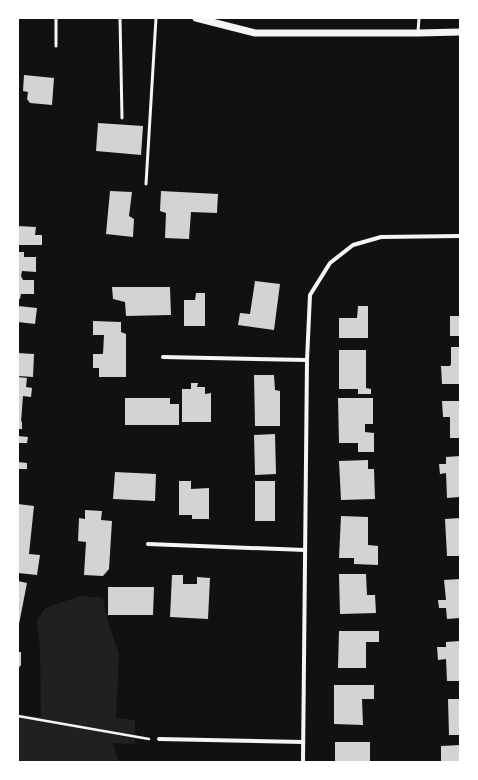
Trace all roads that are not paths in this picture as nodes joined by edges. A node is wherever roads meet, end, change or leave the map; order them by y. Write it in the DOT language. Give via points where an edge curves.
graph roads {
  1 [pos="56,18"];
  2 [pos="120,18"];
  3 [pos="156,18"];
  4 [pos="196,18"];
  5 [pos="419,18"];
  6 [pos="460,32"];
  7 [pos="418,33"];
  8 [pos="56,46"];
  9 [pos="122,118"];
  10 [pos="146,184"];
  11 [pos="460,236"];
  12 [pos="163,357"];
  13 [pos="307,360"];
  14 [pos="148,544"];
  15 [pos="305,550"];
  16 [pos="159,739"];
  17 [pos="303,742"];
  18 [pos="303,762"];
  1 -- 8 [label="lane"];
  2 -- 9 [label="lane"];
  3 -- 10 [label="lane"];
  4 -- 7 [label="street" via="255,33"];
  5 -- 7 [label="lane"];
  6 -- 7 [label="street"];
  11 -- 13 [label="street" via="381,237 353,245 330,263 310,295"];
  12 -- 13 [label="street"];
  13 -- 15 [label="street"];
  14 -- 15 [label="street"];
  15 -- 17 [label="street"];
  16 -- 17 [label="street"];
  17 -- 18 [label="street"];
}
